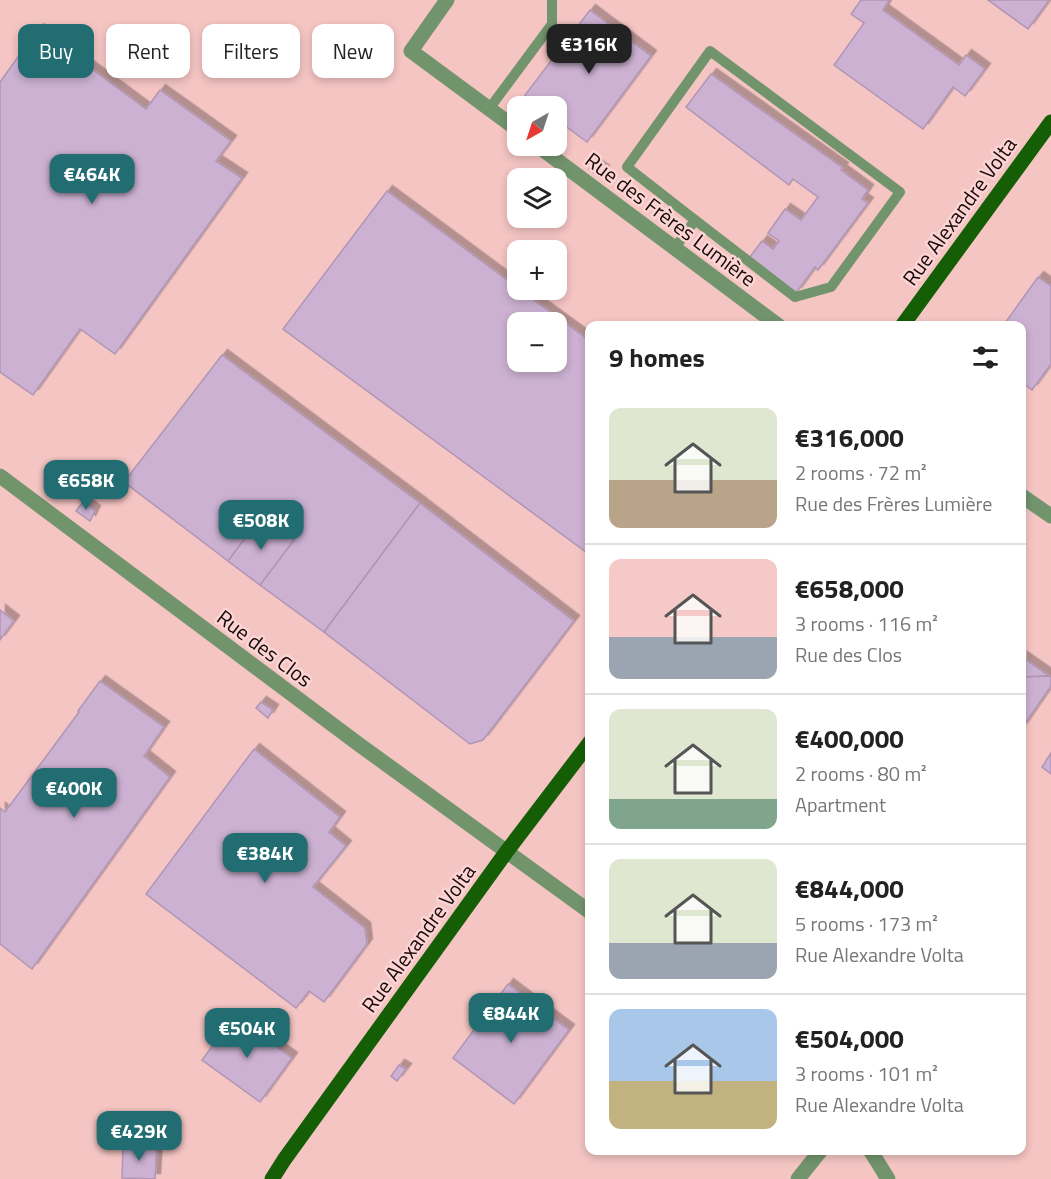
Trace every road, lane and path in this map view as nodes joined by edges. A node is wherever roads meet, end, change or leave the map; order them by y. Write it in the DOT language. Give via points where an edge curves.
graph roads {
  1 [pos="447,0"];
  2 [pos="552,0"];
  3 [pos="489,109"];
  4 [pos="507,122"];
  5 [pos="1051,122"];
  6 [pos="551,156"];
  7 [pos="694,220"];
  8 [pos="675,248"];
  9 [pos="772,321"];
  10 [pos="906,321"];
  11 [pos="0,476"];
  12 [pos="1026,499"];
  13 [pos="1051,516"];
  14 [pos="585,749"];
  15 [pos="507,851"];
  16 [pos="585,908"];
  17 [pos="817,1155"];
  18 [pos="873,1155"];
  19 [pos="284,1160"];
  20 [pos="263,1179"];
  21 [pos="272,1179"];
  22 [pos="798,1179"];
  23 [pos="888,1179"];
  1 -- 3 [label="street" via="411,51"];
  2 -- 3 [label="lane" via="552,24"];
  3 -- 4 [label="street"];
  5 -- 10 [label="main road, Rue Alexandre Volta"];
  6 -- 8 [label="street, Rue des Frères Lumière"];
  7 -- 7 [label="lane" via="795,297 831,287 900,192 710,51 627,167"];
  7 -- 8 [label="lane"];
  8 -- 9 [label="street, Rue des Frères Lumière"];
  11 -- 15 [label="street, Rue des Clos"];
  12 -- 13 [label="street"];
  14 -- 15 [label="main road, Rue Alexandre Volta"];
  15 -- 16 [label="street, Rue des Clos"];
  15 -- 19 [label="main road, Rue Alexandre Volta"];
  17 -- 22 [label="street"];
  18 -- 23 [label="street"];
  19 -- 20 [label="main road, Rue Alexandre Volta"];
  19 -- 21 [label="main road, Rue Alexandre Volta"];
}
